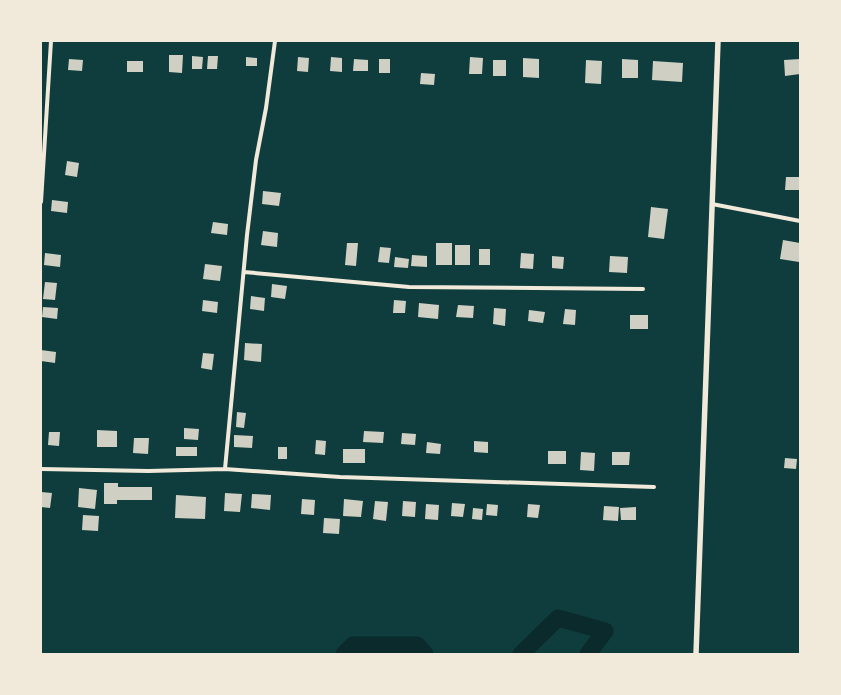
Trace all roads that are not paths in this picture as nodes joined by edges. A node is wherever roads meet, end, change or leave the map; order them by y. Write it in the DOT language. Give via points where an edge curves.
graph roads {
  1 [pos="51,41"];
  2 [pos="275,41"];
  3 [pos="718,41"];
  4 [pos="41,202"];
  5 [pos="712,204"];
  6 [pos="800,220"];
  7 [pos="244,272"];
  8 [pos="643,289"];
  9 [pos="41,469"];
  10 [pos="225,469"];
  11 [pos="654,487"];
  12 [pos="696,654"];
  1 -- 4 [label="street"];
  2 -- 7 [label="street" via="256,160"];
  3 -- 5 [label="main road"];
  5 -- 6 [label="street"];
  5 -- 12 [label="main road"];
  7 -- 8 [label="street" via="409,287"];
  7 -- 10 [label="street"];
  9 -- 10 [label="street"];
  10 -- 11 [label="street" via="340,477"];
}
